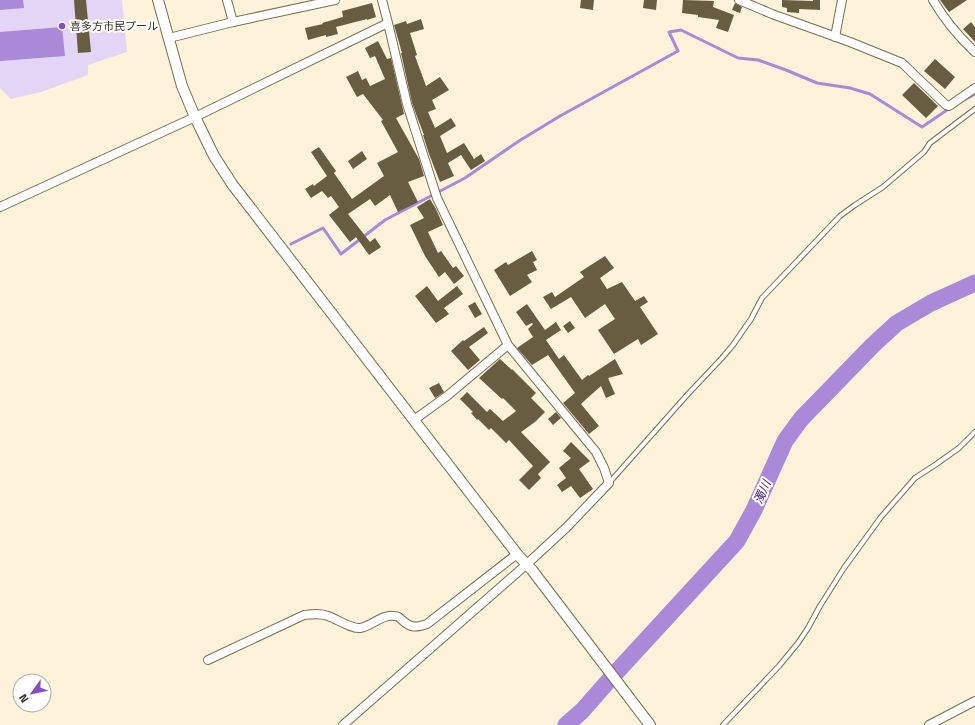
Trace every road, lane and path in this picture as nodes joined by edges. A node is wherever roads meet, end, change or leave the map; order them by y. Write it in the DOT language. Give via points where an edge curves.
graph roads {
  1 [pos="158,0"];
  2 [pos="227,0"];
  3 [pos="335,0"];
  4 [pos="382,0"];
  5 [pos="739,0"];
  6 [pos="842,0"];
  7 [pos="933,0"];
  8 [pos="233,22"];
  9 [pos="388,23"];
  10 [pos="836,37"];
  11 [pos="169,38"];
  12 [pos="975,52"];
  13 [pos="975,88"];
  14 [pos="975,109"];
  15 [pos="195,117"];
  16 [pos="0,207"];
  17 [pos="508,345"];
  18 [pos="414,420"];
  19 [pos="975,432"];
  20 [pos="609,483"];
  21 [pos="517,554"];
  22 [pos="530,567"];
  23 [pos="208,660"];
  24 [pos="975,701"];
  25 [pos="343,725"];
  26 [pos="650,725"];
  27 [pos="723,725"];
  28 [pos="929,725"];
  1 -- 11 [label="street"];
  2 -- 8 [label="street"];
  3 -- 8 [label="street"];
  4 -- 9 [label="street"];
  5 -- 10 [label="street"];
  6 -- 10 [label="street"];
  7 -- 12 [label="street" via="961,38"];
  8 -- 11 [label="street"];
  9 -- 15 [label="street"];
  9 -- 17 [label="street" via="407,104 436,198"];
  10 -- 13 [label="street" via="902,63 946,105 949,106"];
  11 -- 15 [label="street" via="182,86"];
  14 -- 20 [label="lane" via="930,143 924,152 883,187 840,216 762,298 733,345"];
  15 -- 16 [label="street"];
  15 -- 18 [label="street" via="214,156 232,184"];
  17 -- 18 [label="street"];
  17 -- 20 [label="street" via="596,452"];
  18 -- 21 [label="street"];
  19 -- 27 [label="lane" via="959,448 915,478 881,517 844,568 798,643"];
  20 -- 22 [label="street"];
  21 -- 22 [label="street"];
  21 -- 23 [label="street" via="427,624 417,627 408,625 398,616 390,615 358,628 328,615 304,615"];
  22 -- 25 [label="street"];
  22 -- 26 [label="street"];
  24 -- 28 [label="street"];
}
